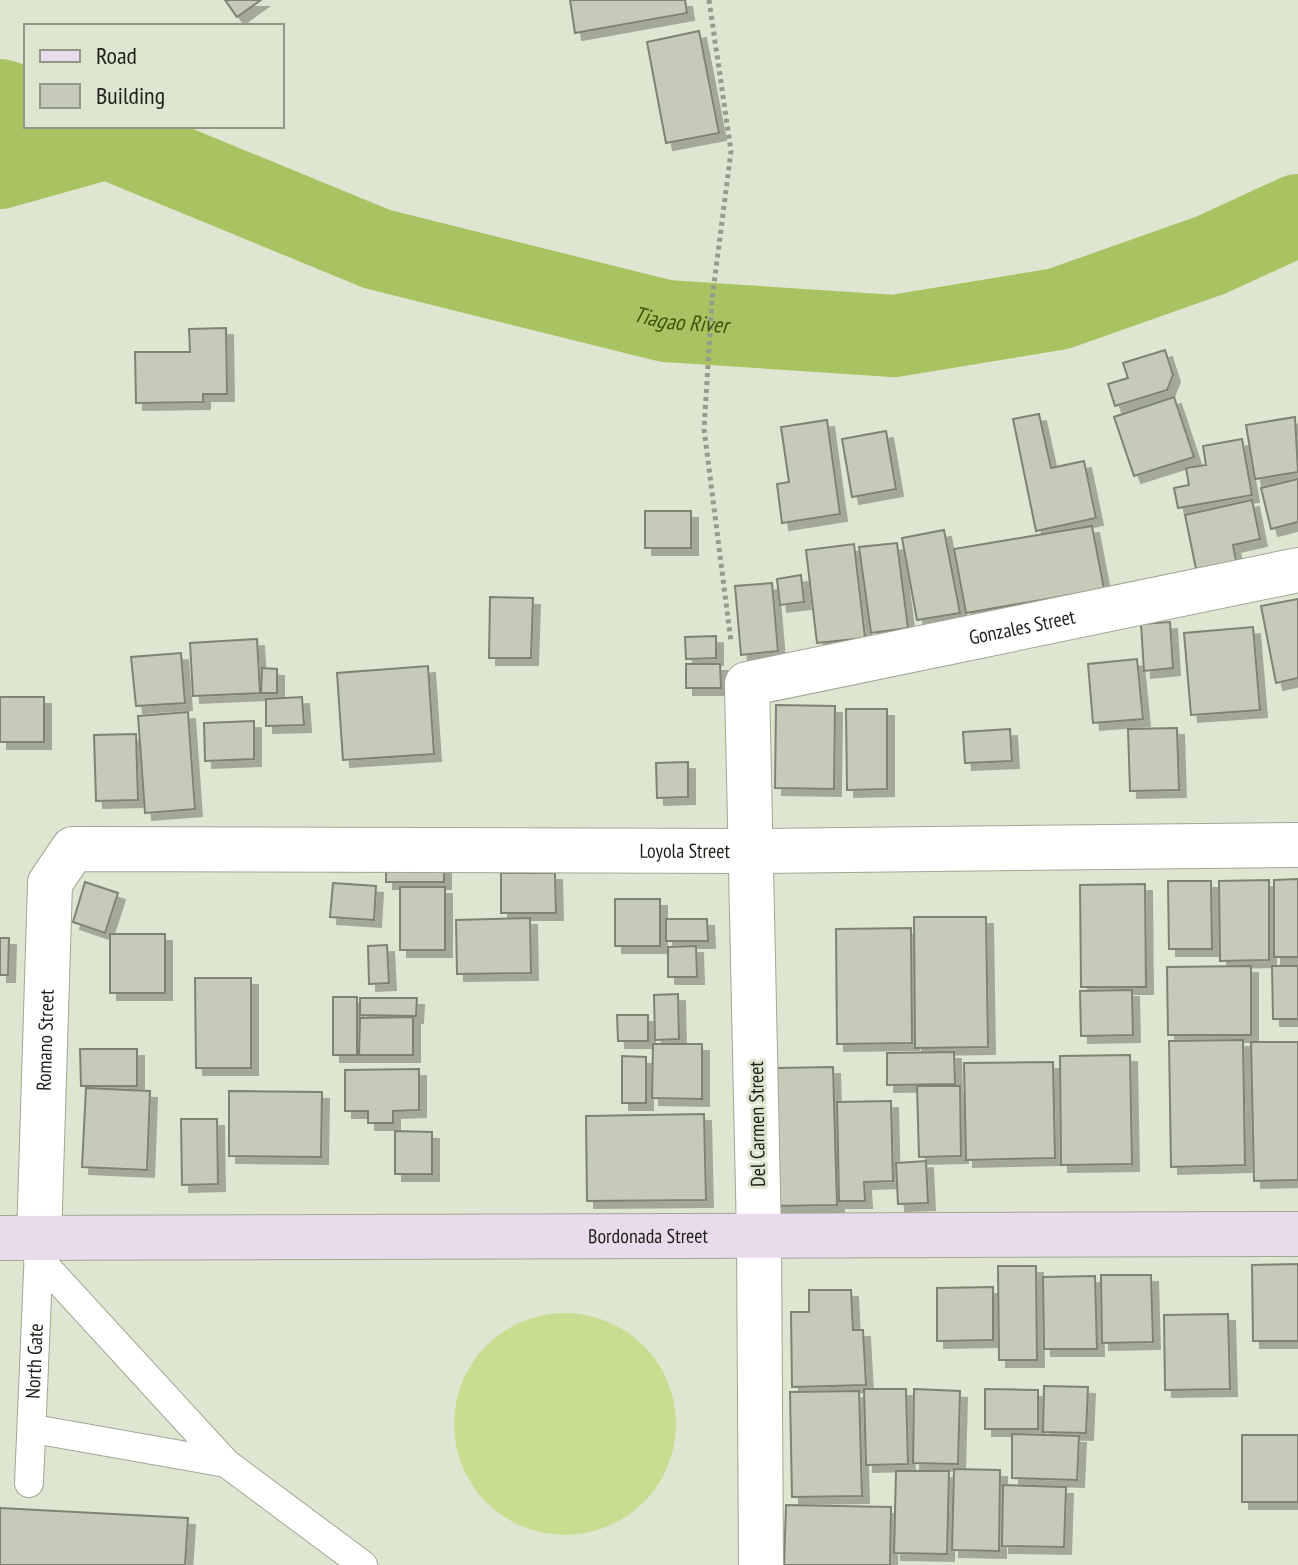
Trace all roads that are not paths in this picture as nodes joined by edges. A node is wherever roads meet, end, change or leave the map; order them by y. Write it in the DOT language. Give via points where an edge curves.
graph roads {
  1 [pos="1298,570"];
  2 [pos="747,684"];
  3 [pos="1298,845"];
  4 [pos="73,849"];
  5 [pos="752,851"];
  6 [pos="1298,1234"];
  7 [pos="759,1237"];
  8 [pos="26,1245"];
  9 [pos="34,1429"];
  10 [pos="226,1463"];
  11 [pos="29,1483"];
  12 [pos="363,1565"];
  13 [pos="761,1565"];
  1 -- 2 [label="street, Gonzales Street"];
  2 -- 5 [label="street, Del Carmen Street"];
  3 -- 5 [label="street, Loyola Street"];
  4 -- 5 [label="street, Loyola Street"];
  4 -- 8 [label="street, Romano Street" via="50,883"];
  5 -- 7 [label="street, Del Carmen Street"];
  6 -- 7 [label="street, Bordonada Street"];
  7 -- 8 [label="street, Bordonada Street"];
  7 -- 13 [label="street, Del Carmen Street"];
  8 -- 9 [label="lane, North Gate"];
  8 -- 10 [label="lane"];
  9 -- 10 [label="lane"];
  9 -- 11 [label="lane, North Gate"];
  10 -- 12 [label="lane"];
}
